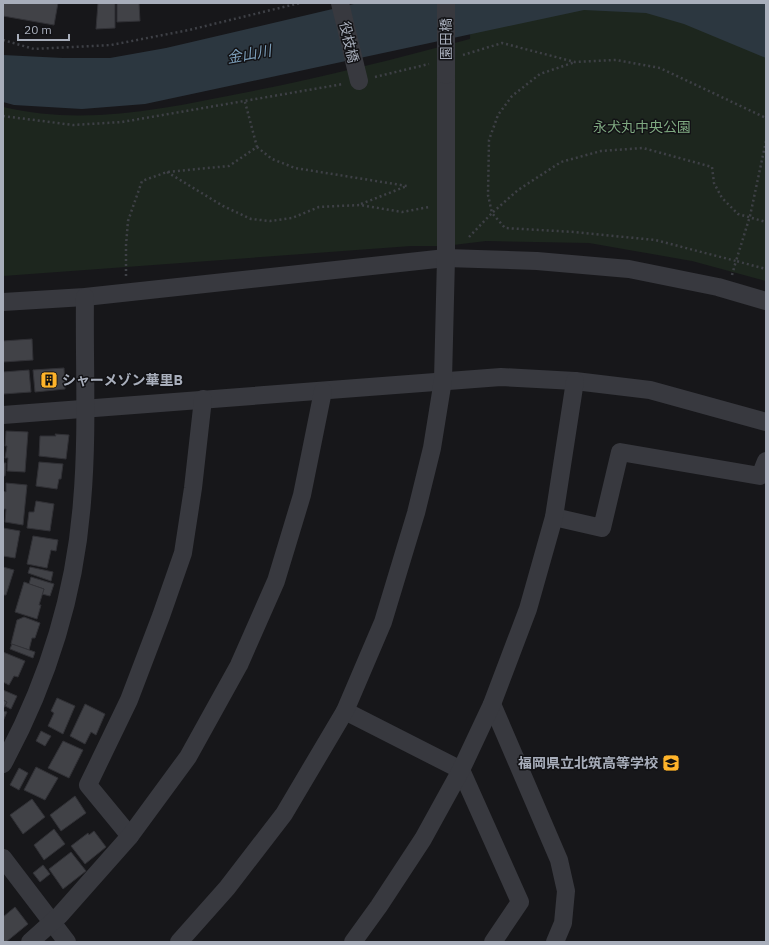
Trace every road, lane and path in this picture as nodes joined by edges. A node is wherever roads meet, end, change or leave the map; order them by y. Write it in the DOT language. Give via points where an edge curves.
graph roads {
  1 [pos="300,3"];
  2 [pos="340,3"];
  3 [pos="446,3"];
  4 [pos="3,40"];
  5 [pos="455,57"];
  6 [pos="575,62"];
  7 [pos="433,63"];
  8 [pos="359,81"];
  9 [pos="246,102"];
  10 [pos="3,116"];
  11 [pos="766,118"];
  12 [pos="766,142"];
  13 [pos="257,147"];
  14 [pos="167,172"];
  15 [pos="360,205"];
  16 [pos="432,207"];
  17 [pos="492,213"];
  18 [pos="750,216"];
  19 [pos="766,222"];
  20 [pos="470,237"];
  21 [pos="446,258"];
  22 [pos="736,261"];
  23 [pos="766,269"];
  24 [pos="731,276"];
  25 [pos="126,277"];
  26 [pos="85,297"];
  27 [pos="766,301"];
  28 [pos="3,302"];
  29 [pos="443,380"];
  30 [pos="575,381"];
  31 [pos="323,391"];
  32 [pos="203,399"];
  33 [pos="86,409"];
  34 [pos="3,415"];
  35 [pos="766,422"];
  36 [pos="766,460"];
  37 [pos="554,518"];
  38 [pos="492,704"];
  39 [pos="345,711"];
  40 [pos="3,764"];
  41 [pos="462,770"];
  42 [pos="130,836"];
  43 [pos="3,858"];
  44 [pos="52,923"];
  45 [pos="30,942"];
  46 [pos="67,942"];
  47 [pos="179,942"];
  48 [pos="353,942"];
  49 [pos="493,942"];
  50 [pos="555,942"];
  1 -- 4 [label="path" via="190,30 111,45 34,49"];
  2 -- 8 [label="street, 役枝橋"];
  3 -- 21 [label="street, 園田橋, bridge"];
  5 -- 6 [label="path" via="502,43"];
  6 -- 11 [label="path" via="616,60 660,68"];
  6 -- 17 [label="path" via="540,74 512,96 498,115 489,140 488,195"];
  7 -- 8 [label="path"];
  8 -- 9 [label="path"];
  9 -- 10 [label="path" via="122,122 73,125"];
  9 -- 13 [label="path"];
  12 -- 18 [label="path"];
  13 -- 14 [label="path" via="229,166"];
  13 -- 15 [label="path" via="272,159 295,168 407,186"];
  14 -- 15 [label="path" via="223,206 251,219 270,221 292,218 319,207"];
  14 -- 25 [label="path" via="142,181 128,221"];
  15 -- 16 [label="path" via="402,212"];
  17 -- 18 [label="path" via="518,190 562,162 601,151 643,148 712,167 714,183 722,198 738,214"];
  17 -- 20 [label="path"];
  17 -- 22 [label="path" via="505,228 654,240"];
  18 -- 19 [label="path"];
  18 -- 22 [label="path"];
  21 -- 26 [label="street"];
  21 -- 27 [label="street" via="537,261 629,269 718,287"];
  21 -- 29 [label="street, 園田橋"];
  22 -- 23 [label="path"];
  22 -- 24 [label="path"];
  26 -- 28 [label="street"];
  26 -- 33 [label="street"];
  29 -- 30 [label="street" via="501,377"];
  29 -- 31 [label="street"];
  29 -- 39 [label="street, 園田橋" via="432,448 416,513 383,622"];
  30 -- 35 [label="street" via="650,390"];
  30 -- 37 [label="street"];
  31 -- 32 [label="street"];
  31 -- 42 [label="street" via="302,495 276,581 252,637 188,757"];
  32 -- 33 [label="street"];
  32 -- 42 [label="street" via="183,552 129,700 88,785"];
  33 -- 34 [label="street"];
  33 -- 40 [label="street" via="82,509 73,574 64,612 42,680"];
  36 -- 37 [label="street" via="760,476 620,452 602,528"];
  37 -- 38 [label="street" via="528,609"];
  38 -- 41 [label="street"];
  38 -- 50 [label="street" via="559,860 566,891 563,923"];
  39 -- 41 [label="street"];
  39 -- 47 [label="street, 園田橋" via="284,814 226,888"];
  41 -- 48 [label="street" via="423,839"];
  41 -- 49 [label="street" via="520,902"];
  42 -- 44 [label="street" via="88,886"];
  43 -- 44 [label="street"];
  44 -- 45 [label="street"];
  44 -- 46 [label="street"];
}
